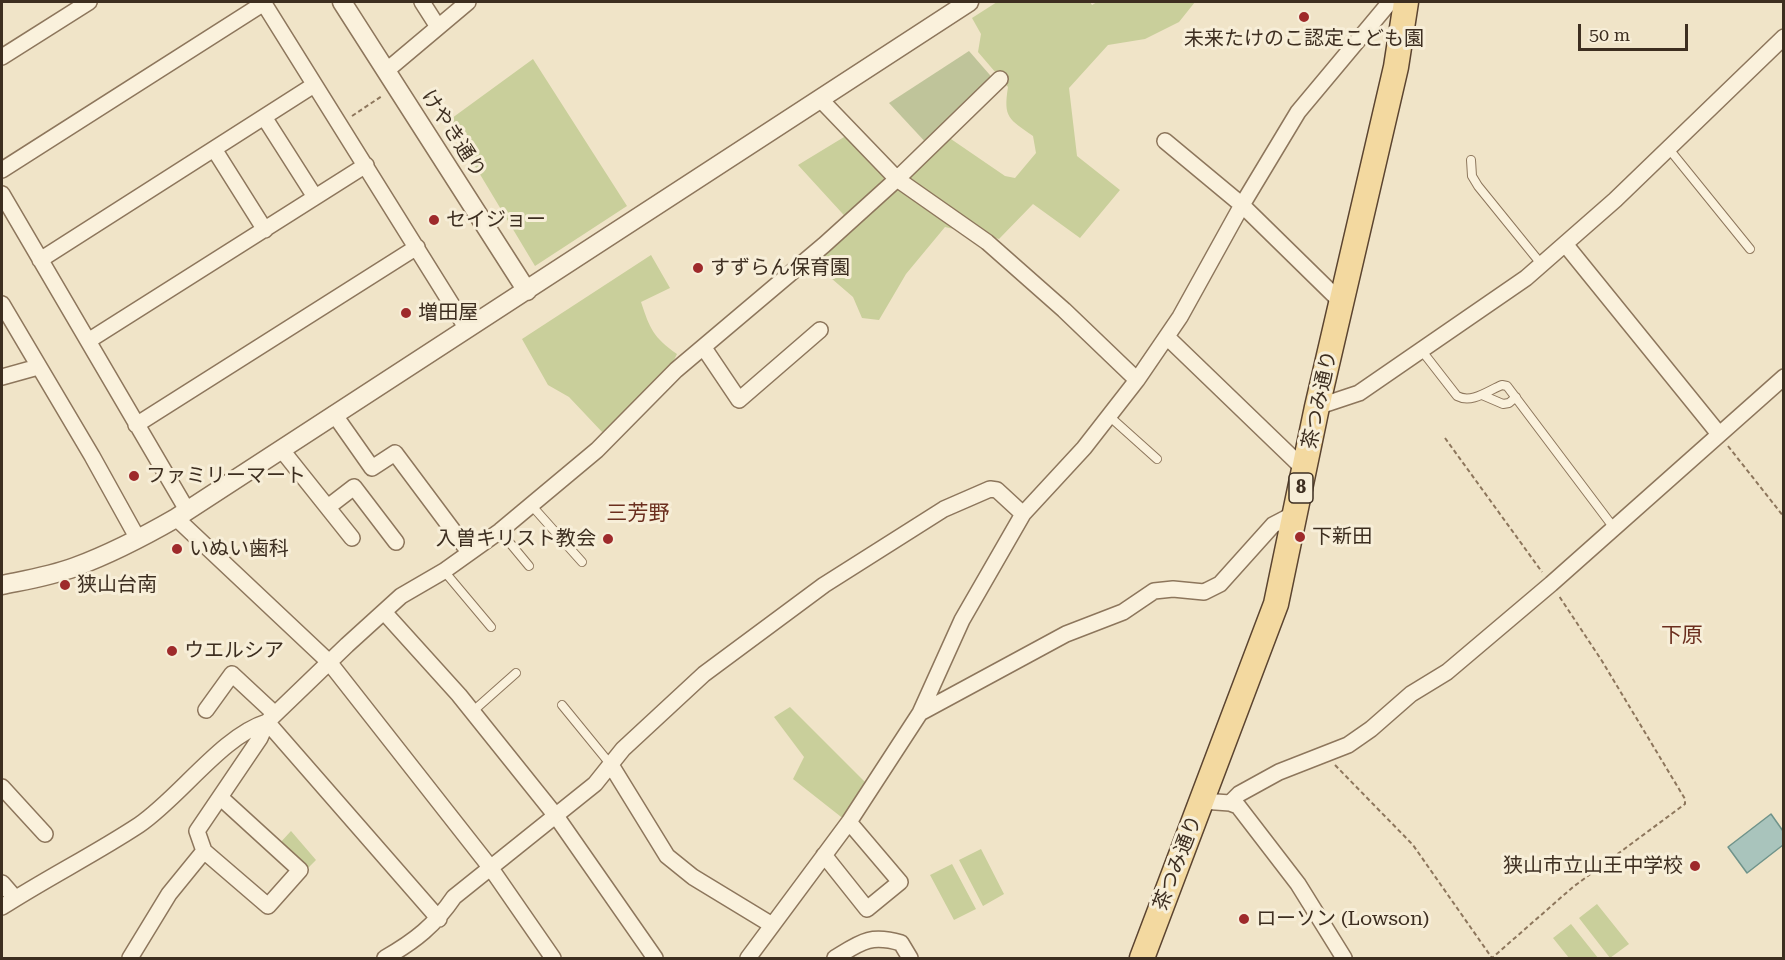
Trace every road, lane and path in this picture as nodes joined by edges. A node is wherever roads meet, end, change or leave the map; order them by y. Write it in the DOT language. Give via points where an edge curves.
graph roads {
  1 [pos="89,2"];
  2 [pos="263,2"];
  3 [pos="342,2"];
  4 [pos="422,2"];
  5 [pos="468,2"];
  6 [pos="969,2"];
  7 [pos="1390,2"];
  8 [pos="1406,2"];
  9 [pos="438,27"];
  10 [pos="1784,37"];
  11 [pos="2,57"];
  12 [pos="386,71"];
  13 [pos="1000,79"];
  14 [pos="314,85"];
  15 [pos="397,87"];
  16 [pos="820,99"];
  17 [pos="264,117"];
  18 [pos="339,123"];
  19 [pos="1165,141"];
  20 [pos="214,149"];
  21 [pos="1668,149"];
  22 [pos="1471,160"];
  23 [pos="366,165"];
  24 [pos="2,170"];
  25 [pos="897,179"];
  26 [pos="2,194"];
  27 [pos="315,197"];
  28 [pos="1242,205"];
  29 [pos="265,230"];
  30 [pos="1565,244"];
  31 [pos="417,247"];
  32 [pos="1750,249"];
  33 [pos="40,260"];
  34 [pos="1542,265"];
  35 [pos="527,291"];
  36 [pos="1341,302"];
  37 [pos="2,304"];
  38 [pos="467,329"];
  39 [pos="820,330"];
  40 [pos="1167,337"];
  41 [pos="88,342"];
  42 [pos="704,348"];
  43 [pos="1422,351"];
  44 [pos="38,367"];
  45 [pos="2,377"];
  46 [pos="1784,377"];
  47 [pos="1137,380"];
  48 [pos="1482,394"];
  49 [pos="1515,397"];
  50 [pos="1317,407"];
  51 [pos="334,414"];
  52 [pos="1109,416"];
  53 [pos="136,425"];
  54 [pos="1719,434"];
  55 [pos="1445,438"];
  56 [pos="281,449"];
  57 [pos="1157,459"];
  58 [pos="1305,470"];
  59 [pos="532,506"];
  60 [pos="328,507"];
  61 [pos="1296,513"];
  62 [pos="181,514"];
  63 [pos="1023,514"];
  64 [pos="1784,517"];
  65 [pos="1614,528"];
  66 [pos="500,531"];
  67 [pos="352,538"];
  68 [pos="138,539"];
  69 [pos="396,543"];
  70 [pos="469,552"];
  71 [pos="582,562"];
  72 [pos="529,566"];
  73 [pos="444,571"];
  74 [pos="1551,584"];
  75 [pos="2,585"];
  76 [pos="384,612"];
  77 [pos="491,627"];
  78 [pos="329,662"];
  79 [pos="516,673"];
  80 [pos="562,705"];
  81 [pos="206,710"];
  82 [pos="472,711"];
  83 [pos="920,713"];
  84 [pos="271,718"];
  85 [pos="1325,755"];
  86 [pos="611,765"];
  87 [pos="2,787"];
  88 [pos="220,797"];
  89 [pos="1202,801"];
  90 [pos="1230,803"];
  91 [pos="556,816"];
  92 [pos="849,822"];
  93 [pos="45,834"];
  94 [pos="204,851"];
  95 [pos="824,855"];
  96 [pos="490,867"];
  97 [pos="2,883"];
  98 [pos="8,903"];
  99 [pos="439,919"];
  100 [pos="772,925"];
  101 [pos="843,956"];
  102 [pos="130,958"];
  103 [pos="385,958"];
  104 [pos="553,958"];
  105 [pos="655,958"];
  106 [pos="748,958"];
  107 [pos="910,958"];
  108 [pos="1142,958"];
  109 [pos="1344,958"];
  1 -- 11 [label="street"];
  2 -- 14 [label="street"];
  2 -- 24 [label="street"];
  3 -- 12 [label="street, けやき通り"];
  4 -- 9 [label="street"];
  5 -- 9 [label="street"];
  6 -- 16 [label="street"];
  7 -- 28 [label="street" via="1298,112"];
  8 -- 36 [label="main road, 茶つみ通り / 8" via="1396,67"];
  9 -- 12 [label="street"];
  10 -- 21 [label="street"];
  12 -- 15 [label="street, けやき通り"];
  13 -- 25 [label="street"];
  14 -- 17 [label="street"];
  14 -- 18 [label="street"];
  15 -- 18 [label="path"];
  15 -- 35 [label="street, けやき通り"];
  16 -- 25 [label="street"];
  16 -- 35 [label="street"];
  17 -- 20 [label="street"];
  17 -- 27 [label="street"];
  18 -- 23 [label="street"];
  19 -- 28 [label="street"];
  20 -- 29 [label="street"];
  20 -- 33 [label="street"];
  21 -- 30 [label="street"];
  21 -- 32 [label="lane"];
  22 -- 34 [label="lane" via="1472,176 1478,186"];
  23 -- 27 [label="street"];
  23 -- 31 [label="street"];
  25 -- 42 [label="street"];
  25 -- 47 [label="street" via="987,242"];
  26 -- 33 [label="street"];
  27 -- 29 [label="street"];
  28 -- 36 [label="street"];
  28 -- 40 [label="street"];
  29 -- 41 [label="street"];
  30 -- 34 [label="street"];
  30 -- 54 [label="street"];
  31 -- 38 [label="street"];
  31 -- 53 [label="street"];
  33 -- 41 [label="street"];
  34 -- 43 [label="street"];
  35 -- 38 [label="street"];
  36 -- 50 [label="main road, 茶つみ通り / 8"];
  37 -- 44 [label="street"];
  38 -- 51 [label="street"];
  39 -- 42 [label="street" via="739,400"];
  40 -- 47 [label="street"];
  40 -- 58 [label="street"];
  41 -- 53 [label="street"];
  42 -- 59 [label="street"];
  43 -- 48 [label="lane" via="1457,396 1463,399"];
  43 -- 50 [label="street" via="1359,393"];
  44 -- 45 [label="street"];
  44 -- 68 [label="street"];
  46 -- 54 [label="street"];
  47 -- 52 [label="street"];
  48 -- 49 [label="lane" via="1503,404"];
  48 -- 49 [label="lane" via="1502,385"];
  49 -- 65 [label="lane"];
  50 -- 58 [label="main road, 茶つみ通り / 8"];
  51 -- 56 [label="street"];
  51 -- 70 [label="street" via="372,468 395,453"];
  52 -- 57 [label="lane"];
  52 -- 63 [label="street"];
  53 -- 62 [label="street"];
  54 -- 64 [label="path"];
  54 -- 65 [label="street"];
  55 -- 74 [label="path"];
  56 -- 60 [label="street"];
  56 -- 62 [label="street"];
  58 -- 61 [label="main road, 茶つみ通り / 8"];
  59 -- 66 [label="street"];
  59 -- 71 [label="lane"];
  60 -- 67 [label="street"];
  60 -- 69 [label="street" via="354,487"];
  61 -- 83 [label="street" via="1273,525 1212,589 1154,591 1123,612 1066,634"];
  61 -- 89 [label="main road, 茶つみ通り / 8" via="1276,604"];
  62 -- 68 [label="street"];
  62 -- 78 [label="street"];
  63 -- 83 [label="street" via="962,620"];
  63 -- 86 [label="street" via="997,490 990,489 944,509 824,585 704,674 623,749"];
  65 -- 74 [label="street"];
  66 -- 70 [label="street"];
  66 -- 72 [label="lane"];
  68 -- 75 [label="street" via="74,568"];
  70 -- 73 [label="street"];
  73 -- 76 [label="street" via="401,596"];
  73 -- 77 [label="lane"];
  74 -- 85 [label="street" via="1447,672 1411,694 1348,745"];
  74 -- 85 [label="path" via="1644,729 1685,804 1573,887 1492,958 1413,845"];
  76 -- 78 [label="street"];
  76 -- 82 [label="street"];
  78 -- 84 [label="street"];
  78 -- 96 [label="street"];
  79 -- 82 [label="lane"];
  80 -- 86 [label="lane"];
  81 -- 84 [label="street" via="232,674"];
  82 -- 91 [label="street"];
  83 -- 92 [label="street"];
  84 -- 88 [label="street"];
  84 -- 98 [label="street" via="235,740 141,824"];
  84 -- 99 [label="street"];
  85 -- 90 [label="street" via="1292,765"];
  86 -- 91 [label="street" via="595,784"];
  86 -- 100 [label="street" via="667,856 693,877"];
  87 -- 93 [label="street"];
  88 -- 94 [label="street" via="197,831"];
  88 -- 94 [label="street" via="300,870 268,906"];
  89 -- 90 [label="street"];
  89 -- 108 [label="main road, 茶つみ通り / 8"];
  90 -- 109 [label="street" via="1238,806 1298,884"];
  91 -- 96 [label="street"];
  91 -- 105 [label="street"];
  92 -- 95 [label="street"];
  92 -- 95 [label="street" via="900,882 867,909"];
  94 -- 102 [label="street" via="169,894"];
  95 -- 100 [label="street"];
  96 -- 99 [label="street" via="454,897"];
  96 -- 104 [label="street"];
  97 -- 98 [label="street"];
  99 -- 103 [label="street"];
  100 -- 106 [label="street"];
  101 -- 107 [label="street" via="869,939 890,939 901,943"];
}
